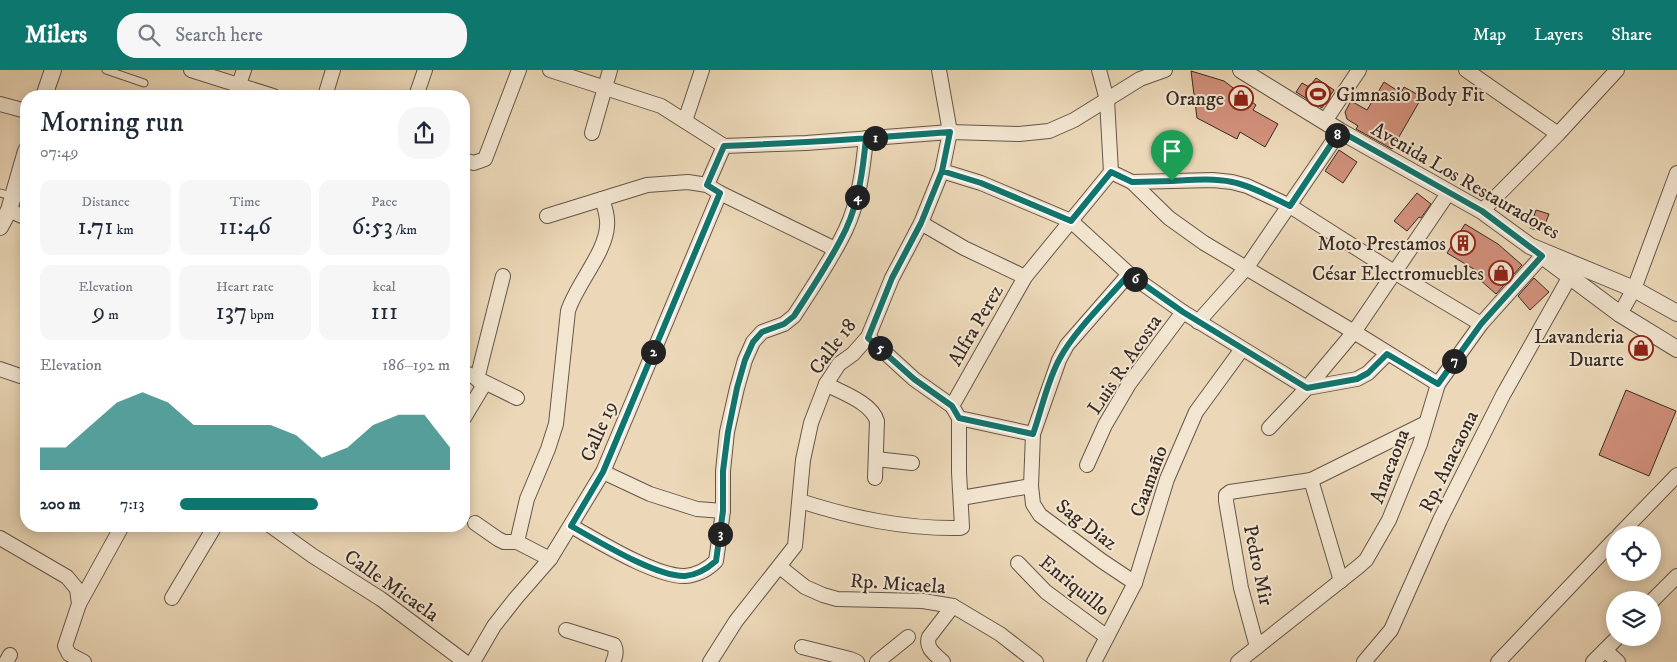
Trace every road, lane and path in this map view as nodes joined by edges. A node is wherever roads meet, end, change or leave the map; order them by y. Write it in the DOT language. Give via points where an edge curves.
graph roads {
  1 [pos="53,70"];
  2 [pos="106,70"];
  3 [pos="191,70"];
  4 [pos="244,70"];
  5 [pos="333,70"];
  6 [pos="425,70"];
  7 [pos="519,70"];
  8 [pos="550,70"];
  9 [pos="610,70"];
  10 [pos="702,70"];
  11 [pos="939,70"];
  12 [pos="1099,70"];
  13 [pos="1165,70"];
  14 [pos="1241,70"];
  15 [pos="1359,70"];
  16 [pos="1466,70"];
  17 [pos="1609,72"];
  18 [pos="144,83"];
  19 [pos="239,84"];
  20 [pos="604,87"];
  21 [pos="46,90"];
  22 [pos="256,90"];
  23 [pos="327,90"];
  24 [pos="418,90"];
  25 [pos="1107,100"];
  26 [pos="0,104"];
  27 [pos="20,109"];
  28 [pos="684,120"];
  29 [pos="1325,121"];
  30 [pos="1340,131"];
  31 [pos="592,132"];
  32 [pos="950,132"];
  33 [pos="1558,134"];
  34 [pos="866,138"];
  35 [pos="724,146"];
  36 [pos="470,162"];
  37 [pos="20,166"];
  38 [pos="942,171"];
  39 [pos="1111,172"];
  40 [pos="1677,173"];
  41 [pos="1132,182"];
  42 [pos="707,185"];
  43 [pos="1449,192"];
  44 [pos="720,193"];
  45 [pos="7,200"];
  46 [pos="602,200"];
  47 [pos="1290,206"];
  48 [pos="1482,211"];
  49 [pos="20,212"];
  50 [pos="548,216"];
  51 [pos="1071,221"];
  52 [pos="921,223"];
  53 [pos="0,227"];
  54 [pos="1530,246"];
  55 [pos="835,249"];
  56 [pos="1542,256"];
  57 [pos="1247,267"];
  58 [pos="1394,272"];
  59 [pos="1129,274"];
  60 [pos="503,276"];
  61 [pos="1025,277"];
  62 [pos="1569,278"];
  63 [pos="1634,289"];
  64 [pos="1183,312"];
  65 [pos="1677,313"];
  66 [pos="1620,314"];
  67 [pos="1198,322"];
  68 [pos="1481,324"];
  69 [pos="1354,332"];
  70 [pos="868,338"];
  71 [pos="1242,349"];
  72 [pos="1677,349"];
  73 [pos="1387,354"];
  74 [pos="0,369"];
  75 [pos="470,375"];
  76 [pos="20,376"];
  77 [pos="477,379"];
  78 [pos="826,384"];
  79 [pos="1438,384"];
  80 [pos="1307,388"];
  81 [pos="518,398"];
  82 [pos="952,406"];
  83 [pos="470,408"];
  84 [pos="959,418"];
  85 [pos="1426,423"];
  86 [pos="1269,428"];
  87 [pos="1033,434"];
  88 [pos="876,459"];
  89 [pos="912,463"];
  90 [pos="1087,465"];
  91 [pos="603,472"];
  92 [pos="1677,475"];
  93 [pos="876,478"];
  94 [pos="1311,480"];
  95 [pos="1030,486"];
  96 [pos="961,498"];
  97 [pos="800,501"];
  98 [pos="723,511"];
  99 [pos="475,523"];
  100 [pos="571,526"];
  101 [pos="1628,526"];
  102 [pos="116,532"];
  103 [pos="211,532"];
  104 [pos="279,532"];
  105 [pos="0,538"];
  106 [pos="517,542"];
  107 [pos="1606,548"];
  108 [pos="550,559"];
  109 [pos="1018,563"];
  110 [pos="780,567"];
  111 [pos="1677,576"];
  112 [pos="1341,581"];
  113 [pos="1135,583"];
  114 [pos="1661,592"];
  115 [pos="172,598"];
  116 [pos="79,604"];
  117 [pos="953,606"];
  118 [pos="566,630"];
  119 [pos="908,637"];
  120 [pos="1107,637"];
  121 [pos="802,646"];
  122 [pos="1609,646"];
  123 [pos="1258,647"];
  124 [pos="1605,650"];
  125 [pos="84,662"];
  126 [pos="465,662"];
  127 [pos="472,662"];
  128 [pos="612,662"];
  129 [pos="710,662"];
  130 [pos="857,662"];
  131 [pos="877,662"];
  132 [pos="943,662"];
  133 [pos="1036,662"];
  134 [pos="1094,662"];
  135 [pos="1238,662"];
  136 [pos="1364,662"];
  137 [pos="1498,662"];
  138 [pos="1593,662"];
  139 [pos="1618,662"];
  1 -- 21 [label="street"];
  2 -- 18 [label="lane"];
  3 -- 19 [label="street"];
  4 -- 19 [label="street"];
  5 -- 23 [label="street"];
  6 -- 24 [label="street"];
  7 -- 36 [label="street" via="485,159"];
  8 -- 20 [label="street"];
  9 -- 20 [label="street"];
  10 -- 28 [label="street"];
  11 -- 32 [label="street, Calle 18"];
  12 -- 25 [label="street"];
  13 -- 25 [label="street" via="1140,79"];
  14 -- 29 [label="street, Avenida Los Restauradores"];
  15 -- 29 [label="street"];
  16 -- 33 [label="street"];
  17 -- 33 [label="street"];
  19 -- 22 [label="street"];
  20 -- 28 [label="street" via="661,106"];
  20 -- 31 [label="street"];
  25 -- 32 [label="street" via="1049,131 1019,134"];
  25 -- 39 [label="street"];
  26 -- 27 [label="street"];
  28 -- 35 [label="street"];
  29 -- 30 [label="street, Avenida Los Restauradores"];
  30 -- 43 [label="street, Avenida Los Restauradores"];
  30 -- 47 [label="street"];
  32 -- 34 [label="street"];
  32 -- 38 [label="street, Calle 18"];
  33 -- 48 [label="street"];
  34 -- 35 [label="street"];
  34 -- 55 [label="street" via="858,193"];
  35 -- 42 [label="street"];
  37 -- 45 [label="street"];
  38 -- 51 [label="street" via="981,183"];
  38 -- 52 [label="street, Calle 18"];
  39 -- 41 [label="street"];
  39 -- 51 [label="street, Alfra Perez"];
  40 -- 63 [label="street"];
  41 -- 47 [label="street" via="1232,182"];
  41 -- 57 [label="street" via="1169,218 1204,243"];
  42 -- 44 [label="street"];
  42 -- 46 [label="street" via="688,182 647,185"];
  43 -- 48 [label="street, Avenida Los Restauradores"];
  43 -- 58 [label="street"];
  44 -- 55 [label="street"];
  44 -- 91 [label="street, Calle 19"];
  45 -- 49 [label="street"];
  45 -- 53 [label="street"];
  46 -- 50 [label="street"];
  46 -- 106 [label="street" via="607,227 603,242 568,311 556,424 527,499"];
  47 -- 57 [label="street"];
  47 -- 58 [label="street"];
  48 -- 54 [label="street, Avenida Los Restauradores"];
  51 -- 59 [label="street"];
  51 -- 61 [label="street, Alfra Perez"];
  52 -- 61 [label="street"];
  52 -- 70 [label="street, Calle 18" via="892,278"];
  54 -- 56 [label="street"];
  54 -- 63 [label="street, Avenida Los Restauradores"];
  55 -- 98 [label="street" via="794,316 784,324 762,332 753,342 745,360 728,432 723,471"];
  56 -- 62 [label="street"];
  56 -- 68 [label="street, Anacaona"];
  57 -- 67 [label="street"];
  57 -- 69 [label="street"];
  58 -- 68 [label="street"];
  58 -- 69 [label="street"];
  59 -- 64 [label="street"];
  59 -- 87 [label="street, Sag Diaz" via="1067,345 1052,376"];
  60 -- 77 [label="street"];
  61 -- 82 [label="street, Alfra Perez"];
  62 -- 66 [label="street"];
  62 -- 136 [label="street, Rp. Anacaona" via="1494,413 1440,520 1391,630"];
  63 -- 65 [label="street, Avenida Los Restauradores"];
  63 -- 66 [label="street"];
  64 -- 67 [label="street"];
  64 -- 90 [label="street, Luis R. Acosta" via="1129,384"];
  66 -- 72 [label="street"];
  67 -- 71 [label="street"];
  68 -- 79 [label="street, Anacaona"];
  69 -- 73 [label="street"];
  69 -- 80 [label="street"];
  70 -- 78 [label="street, Calle 18" via="839,364"];
  70 -- 82 [label="street" via="914,379"];
  71 -- 80 [label="street"];
  71 -- 113 [label="street, Caamaño" via="1196,412 1167,479"];
  73 -- 79 [label="street"];
  73 -- 80 [label="street" via="1357,379"];
  74 -- 76 [label="street"];
  75 -- 77 [label="street"];
  77 -- 81 [label="street"];
  77 -- 83 [label="street" via="482,388"];
  78 -- 88 [label="street" via="868,407 875,416"];
  78 -- 97 [label="street, Calle 18" via="811,423 803,460"];
  79 -- 85 [label="street, Anacaona"];
  80 -- 86 [label="street"];
  82 -- 84 [label="street"];
  84 -- 87 [label="street"];
  84 -- 96 [label="street"];
  85 -- 94 [label="street"];
  85 -- 112 [label="street, Anacaona" via="1389,520 1366,560"];
  87 -- 95 [label="street, Sag Diaz"];
  88 -- 89 [label="street"];
  88 -- 93 [label="street"];
  91 -- 98 [label="street" via="671,502"];
  91 -- 100 [label="street, Calle 19"];
  92 -- 101 [label="street"];
  94 -- 112 [label="street"];
  94 -- 123 [label="street, Pedro Mir" via="1230,492 1226,496 1238,573"];
  95 -- 96 [label="street"];
  95 -- 113 [label="street, Sag Diaz" via="1040,516"];
  96 -- 97 [label="street" via="963,524 960,528 929,529 833,512"];
  97 -- 110 [label="street, Calle 18" via="795,546"];
  98 -- 100 [label="street" via="716,561 704,570 686,576 664,574"];
  99 -- 106 [label="street" via="498,539"];
  100 -- 108 [label="street, Calle 19"];
  102 -- 116 [label="street"];
  103 -- 115 [label="street"];
  104 -- 126 [label="street, Calle Micaela" via="381,599"];
  105 -- 116 [label="street" via="67,577 77,589"];
  106 -- 108 [label="street"];
  107 -- 137 [label="street"];
  108 -- 127 [label="street, Calle 19" via="494,626"];
  109 -- 120 [label="street, Enriquillo" via="1046,592"];
  110 -- 117 [label="street, Rp. Micaela" via="805,587 837,599 923,601"];
  110 -- 129 [label="street, Calle 18" via="736,622"];
  111 -- 114 [label="street"];
  112 -- 123 [label="street, Anacaona"];
  113 -- 120 [label="street, Caamaño"];
  116 -- 125 [label="street" via="65,646 69,654"];
  117 -- 132 [label="street" via="928,642 929,648"];
  117 -- 133 [label="street, Rp. Micaela" via="1000,634"];
  118 -- 128 [label="street" via="614,645 616,655"];
  119 -- 131 [label="street"];
  120 -- 134 [label="street, Caamaño"];
  121 -- 130 [label="street"];
  122 -- 124 [label="street"];
  123 -- 135 [label="street, Anacaona"];
  124 -- 138 [label="street"];
  124 -- 139 [label="street"];
}
